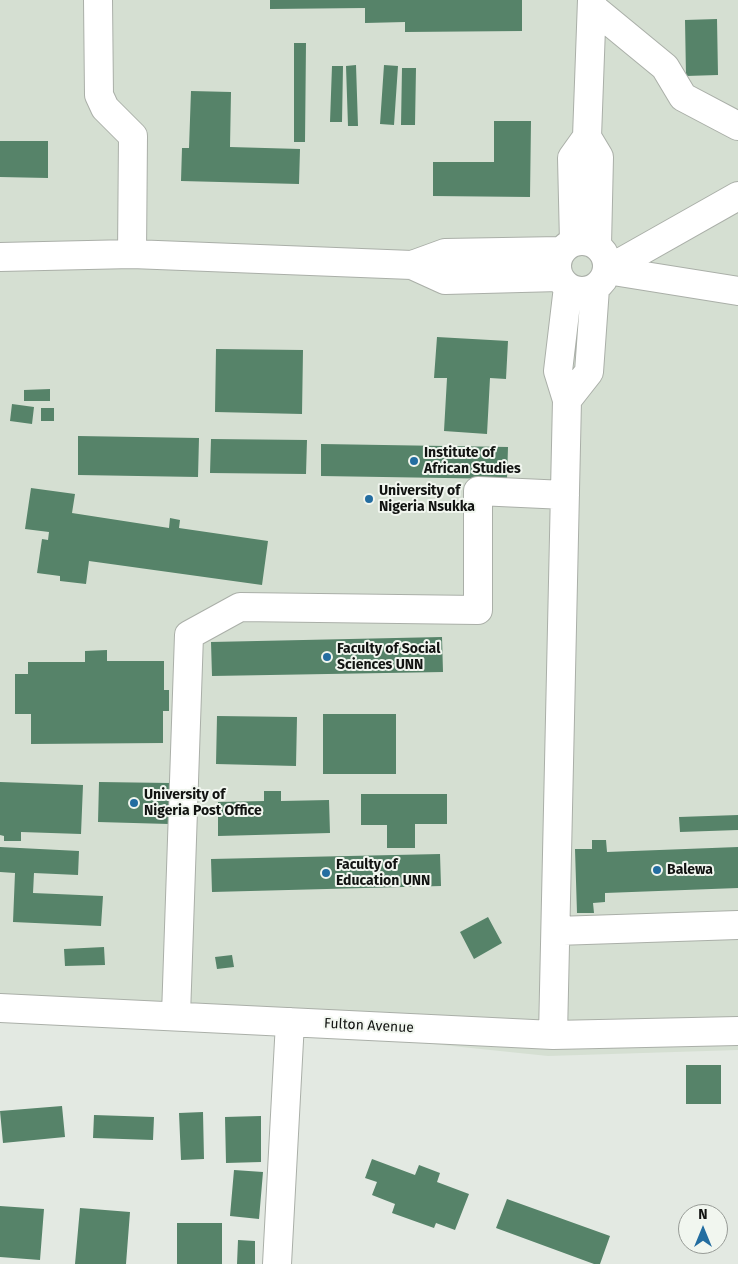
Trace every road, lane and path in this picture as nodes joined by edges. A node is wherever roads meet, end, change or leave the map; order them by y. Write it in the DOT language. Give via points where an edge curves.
graph roads {
  1 [pos="98,0"];
  2 [pos="592,4"];
  3 [pos="738,126"];
  4 [pos="738,196"];
  5 [pos="132,254"];
  6 [pos="0,256"];
  7 [pos="572,260"];
  8 [pos="601,279"];
  9 [pos="738,291"];
  10 [pos="567,400"];
  11 [pos="565,495"];
  12 [pos="738,925"];
  13 [pos="556,931"];
  14 [pos="0,1008"];
  15 [pos="176,1015"];
  16 [pos="290,1022"];
  17 [pos="738,1031"];
  18 [pos="553,1034"];
  19 [pos="277,1264"];
  1 -- 5 [label="street" via="99,95 105,108 133,136"];
  2 -- 3 [label="street" via="665,67 683,97"];
  2 -- 7 [label="street" via="587,137 598,158"];
  4 -- 8 [label="street"];
  5 -- 6 [label="street"];
  5 -- 7 [label="street" via="412,265 445,280"];
  7 -- 8 [label="street" via="604,252"];
  7 -- 8 [label="street" via="576,291 586,291"];
  7 -- 10 [label="street" via="558,371"];
  8 -- 9 [label="street"];
  8 -- 10 [label="street" via="589,372"];
  10 -- 11 [label="street"];
  11 -- 13 [label="street"];
  11 -- 15 [label="street" via="478,491 478,610 240,607 189,634"];
  12 -- 13 [label="street"];
  13 -- 18 [label="street"];
  14 -- 15 [label="street, Fulton Avenue"];
  15 -- 16 [label="street, Fulton Avenue"];
  16 -- 18 [label="street, Fulton Avenue"];
  16 -- 19 [label="street"];
  17 -- 18 [label="street, Fulton Avenue"];
}
